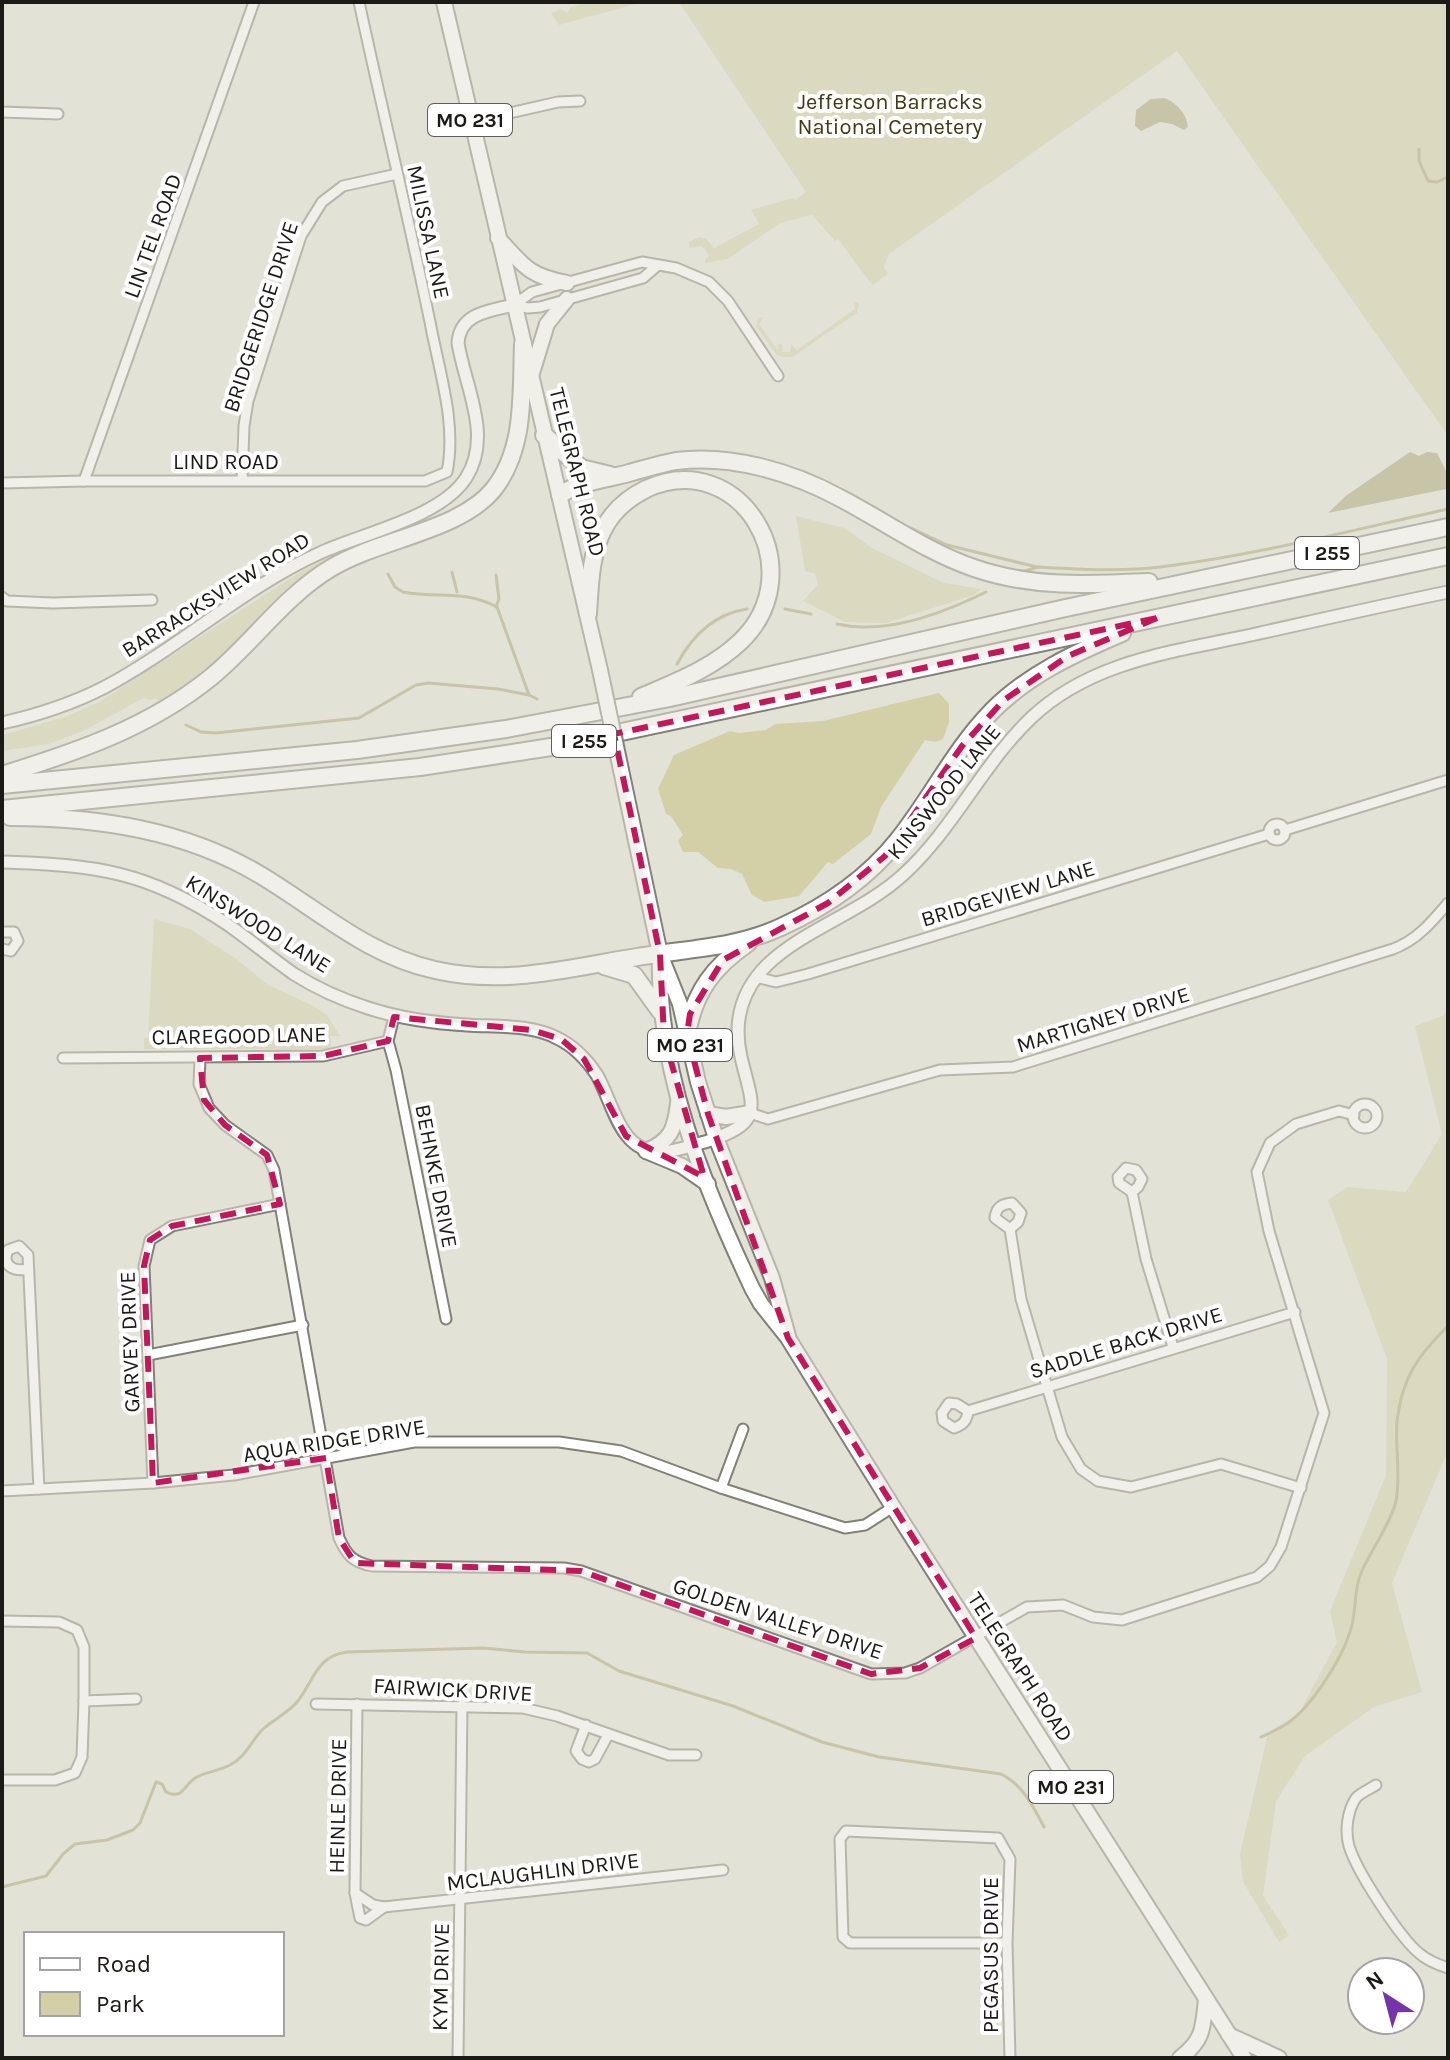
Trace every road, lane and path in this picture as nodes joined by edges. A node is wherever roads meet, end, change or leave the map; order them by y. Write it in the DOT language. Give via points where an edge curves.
graph roads {
  1 [pos="254,2"];
  2 [pos="359,2"];
  3 [pos="444,2"];
  4 [pos="580,101"];
  5 [pos="2,112"];
  6 [pos="58,114"];
  7 [pos="470,122"];
  8 [pos="397,174"];
  9 [pos="498,238"];
  10 [pos="658,265"];
  11 [pos="567,283"];
  12 [pos="567,299"];
  13 [pos="514,305"];
  14 [pos="523,344"];
  15 [pos="778,376"];
  16 [pos="531,377"];
  17 [pos="544,435"];
  18 [pos="447,472"];
  19 [pos="620,476"];
  20 [pos="242,480"];
  21 [pos="84,481"];
  22 [pos="2,483"];
  23 [pos="560,495"];
  24 [pos="1448,527"];
  25 [pos="1448,556"];
  26 [pos="1206,578"];
  27 [pos="1448,592"];
  28 [pos="2,597"];
  29 [pos="152,600"];
  30 [pos="588,614"];
  31 [pos="1157,618"];
  32 [pos="614,709"];
  33 [pos="2,723"];
  34 [pos="2,775"];
  35 [pos="1448,780"];
  36 [pos="2,785"];
  37 [pos="2,809"];
  38 [pos="2,817"];
  39 [pos="2,862"];
  40 [pos="1448,903"];
  41 [pos="2,932"];
  42 [pos="754,939"];
  43 [pos="2,949"];
  44 [pos="660,954"];
  45 [pos="598,965"];
  46 [pos="756,977"];
  47 [pos="660,1011"];
  48 [pos="394,1017"];
  49 [pos="687,1034"];
  50 [pos="388,1041"];
  51 [pos="63,1058"];
  52 [pos="200,1058"];
  53 [pos="679,1099"];
  54 [pos="750,1113"];
  55 [pos="708,1114"];
  56 [pos="1354,1115"];
  57 [pos="716,1138"];
  58 [pos="694,1145"];
  59 [pos="646,1151"];
  60 [pos="708,1184"];
  61 [pos="1132,1192"];
  62 [pos="280,1204"];
  63 [pos="1010,1229"];
  64 [pos="28,1269"];
  65 [pos="1295,1312"];
  66 [pos="446,1319"];
  67 [pos="303,1325"];
  68 [pos="788,1338"];
  69 [pos="1173,1347"];
  70 [pos="148,1355"];
  71 [pos="1047,1386"];
  72 [pos="968,1411"];
  73 [pos="743,1429"];
  74 [pos="326,1458"];
  75 [pos="153,1483"];
  76 [pos="721,1488"];
  77 [pos="1301,1488"];
  78 [pos="39,1489"];
  79 [pos="2,1491"];
  80 [pos="893,1507"];
  81 [pos="2,1621"];
  82 [pos="976,1638"];
  83 [pos="136,1699"];
  84 [pos="84,1701"];
  85 [pos="316,1704"];
  86 [pos="357,1704"];
  87 [pos="462,1705"];
  88 [pos="586,1725"];
  89 [pos="608,1735"];
  90 [pos="696,1755"];
  91 [pos="2,1780"];
  92 [pos="1376,1785"];
  93 [pos="723,1870"];
  94 [pos="355,1893"];
  95 [pos="460,1900"];
  96 [pos="368,1902"];
  97 [pos="384,1907"];
  98 [pos="1007,1943"];
  99 [pos="1448,1968"];
  100 [pos="1206,1999"];
  101 [pos="1229,2034"];
  102 [pos="458,2058"];
  103 [pos="1010,2058"];
  104 [pos="1180,2058"];
  105 [pos="1244,2058"];
  106 [pos="1279,2058"];
  1 -- 21 [label="street, LIN TEL ROAD"];
  2 -- 8 [label="street, MILISSA LANE"];
  3 -- 7 [label="main road, TELEGRAPH ROAD / MO 231"];
  4 -- 7 [label="street"];
  5 -- 6 [label="street"];
  7 -- 9 [label="main road, TELEGRAPH ROAD / MO 231"];
  8 -- 18 [label="street, MILISSA LANE" via="443,388 451,439"];
  8 -- 20 [label="street, BRIDGERIDGE DRIVE" via="343,186 322,202 301,236 248,401"];
  9 -- 11 [label="main road" via="532,273"];
  9 -- 13 [label="main road, TELEGRAPH ROAD / MO 231"];
  10 -- 11 [label="street, BARRACKSVIEW ROAD" via="642,262"];
  10 -- 12 [label="street, BARRACKSVIEW ROAD" via="643,278"];
  10 -- 15 [label="street, BARRACKSVIEW ROAD" via="709,282 728,301"];
  11 -- 13 [label="street, BARRACKSVIEW ROAD" via="532,292"];
  12 -- 13 [label="street, BARRACKSVIEW ROAD" via="540,307"];
  12 -- 16 [label="main road" via="547,324"];
  13 -- 14 [label="main road, TELEGRAPH ROAD / MO 231"];
  13 -- 33 [label="street, BARRACKSVIEW ROAD" via="470,317 459,331 478,446 466,478 446,500 313,556 105,687"];
  14 -- 16 [label="main road, TELEGRAPH ROAD / MO 231"];
  14 -- 34 [label="highway" via="515,447 506,472 482,501 451,520 377,545 331,568 297,593 209,679 150,719 87,748"];
  16 -- 17 [label="main road, TELEGRAPH ROAD / MO 231"];
  17 -- 19 [label="highway" via="581,468"];
  17 -- 23 [label="main road, TELEGRAPH ROAD / MO 231"];
  18 -- 20 [label="street, LIND ROAD" via="425,481"];
  19 -- 23 [label="highway"];
  19 -- 26 [label="highway" via="678,461 767,470 833,494 932,552 1026,581 1081,585"];
  20 -- 21 [label="street, LIND ROAD"];
  21 -- 22 [label="street, LIND ROAD"];
  23 -- 30 [label="main road, TELEGRAPH ROAD / MO 231"];
  24 -- 26 [label="highway, I 255"];
  25 -- 31 [label="highway, I 255"];
  26 -- 32 [label="highway, I 255"];
  27 -- 46 [label="street, KINSWOOD LANE" via="1147,658 1084,681 1049,703 1014,736 937,839 902,876 865,905 785,951"];
  28 -- 29 [label="street" via="53,603"];
  30 -- 32 [label="highway" via="603,529 625,502 650,487 675,482 713,487 743,505 763,532 771,554 772,586 747,635 707,667"];
  30 -- 44 [label="main road, TELEGRAPH ROAD / MO 231, bridge"];
  31 -- 37 [label="highway, I 255" via="506,755"];
  31 -- 42 [label="highway" via="1068,656 1016,690 973,732 897,841 870,870 828,903"];
  32 -- 36 [label="highway, I 255" via="407,744"];
  35 -- 46 [label="street, BRIDGEVIEW LANE" via="1285,830 1274,824 1269,834 808,974 776,982"];
  38 -- 45 [label="highway" via="99,821 199,846 258,874 368,946 421,967 506,977"];
  39 -- 48 [label="street, KINSWOOD LANE" via="88,866 137,877 229,925 295,975"];
  40 -- 54 [label="street, MARTIGNEY DRIVE" via="1426,928 1393,949 1013,1067 940,1070 768,1119"];
  41 -- 43 [label="street" via="14,932 18,941 11,951"];
  42 -- 44 [label="highway"];
  42 -- 49 [label="highway" via="723,960 707,979 690,1014"];
  44 -- 45 [label="highway"];
  44 -- 47 [label="main road, TELEGRAPH ROAD / MO 231"];
  44 -- 49 [label="main road, TELEGRAPH ROAD / MO 231"];
  45 -- 47 [label="highway" via="634,975"];
  46 -- 54 [label="street, KINSWOOD LANE" via="741,1004 738,1027 753,1098"];
  47 -- 53 [label="main road, TELEGRAPH ROAD / MO 231"];
  48 -- 50 [label="street"];
  48 -- 59 [label="street, KINSWOOD LANE" via="524,1028 561,1039 592,1068 626,1136"];
  49 -- 55 [label="main road, TELEGRAPH ROAD / MO 231"];
  50 -- 52 [label="street, CLAREGOOD LANE" via="323,1056"];
  50 -- 66 [label="street, BEHNKE DRIVE"];
  51 -- 52 [label="street, CLAREGOOD LANE"];
  52 -- 62 [label="street, GOLDEN VALLEY DRIVE" via="204,1100 225,1125 267,1155"];
  53 -- 58 [label="main road, TELEGRAPH ROAD / MO 231"];
  53 -- 59 [label="main road" via="672,1134"];
  54 -- 55 [label="main road"];
  54 -- 57 [label="street" via="738,1128"];
  55 -- 57 [label="main road, TELEGRAPH ROAD / MO 231"];
  56 -- 65 [label="street, GOLDEN VALLEY DRIVE" via="1339,1111 1296,1124 1270,1143 1259,1161 1257,1183"];
  57 -- 58 [label="street"];
  57 -- 68 [label="main road, TELEGRAPH ROAD / MO 231" via="772,1278"];
  58 -- 59 [label="street"];
  58 -- 60 [label="main road, TELEGRAPH ROAD / MO 231"];
  59 -- 60 [label="main road"];
  60 -- 68 [label="main road, TELEGRAPH ROAD / MO 231" via="752,1288"];
  61 -- 69 [label="street"];
  62 -- 67 [label="street, GOLDEN VALLEY DRIVE"];
  62 -- 70 [label="street, GARVEY DRIVE" via="172,1226 150,1240 144,1266"];
  63 -- 71 [label="street" via="1021,1299"];
  64 -- 78 [label="street"];
  65 -- 69 [label="street, SADDLE BACK DRIVE"];
  65 -- 77 [label="street, GOLDEN VALLEY DRIVE" via="1324,1413"];
  67 -- 70 [label="street"];
  67 -- 74 [label="street, GOLDEN VALLEY DRIVE"];
  68 -- 80 [label="main road, TELEGRAPH ROAD / MO 231"];
  69 -- 71 [label="street, SADDLE BACK DRIVE"];
  70 -- 75 [label="street, GARVEY DRIVE"];
  71 -- 72 [label="street, SADDLE BACK DRIVE"];
  71 -- 77 [label="street" via="1074,1462 1098,1481 1131,1487 1221,1464"];
  73 -- 76 [label="street"];
  74 -- 75 [label="street, AQUA RIDGE DRIVE"];
  74 -- 76 [label="street, AQUA RIDGE DRIVE" via="414,1442 559,1442 621,1451"];
  74 -- 82 [label="street, GOLDEN VALLEY DRIVE" via="339,1538 355,1563 573,1569 871,1674 920,1668"];
  75 -- 78 [label="street, AQUA RIDGE DRIVE"];
  76 -- 80 [label="street, AQUA RIDGE DRIVE" via="845,1528 865,1525"];
  77 -- 82 [label="street, GOLDEN VALLEY DRIVE" via="1276,1557 1257,1577 1122,1620 1093,1617 1063,1605 1027,1607"];
  78 -- 79 [label="street, AQUA RIDGE DRIVE"];
  80 -- 82 [label="main road, TELEGRAPH ROAD / MO 231"];
  81 -- 84 [label="street" via="59,1622 77,1630 84,1647"];
  82 -- 100 [label="main road, TELEGRAPH ROAD / MO 231"];
  83 -- 84 [label="street"];
  84 -- 91 [label="street" via="82,1757 75,1773 55,1780"];
  85 -- 86 [label="street, FAIRWICK DRIVE"];
  86 -- 87 [label="street, FAIRWICK DRIVE"];
  86 -- 94 [label="street, HEINLE DRIVE"];
  87 -- 88 [label="street, FAIRWICK DRIVE" via="523,1708"];
  87 -- 95 [label="street, KYM DRIVE"];
  88 -- 89 [label="street, FAIRWICK DRIVE"];
  88 -- 89 [label="street" via="576,1751 582,1759 595,1759"];
  89 -- 90 [label="street, FAIRWICK DRIVE" via="669,1755"];
  92 -- 99 [label="street" via="1357,1797 1350,1810 1349,1844 1357,1865 1403,1937 1421,1955"];
  93 -- 95 [label="street, MCLAUGHLIN DRIVE"];
  94 -- 96 [label="street, HEINLE DRIVE"];
  94 -- 97 [label="street" via="360,1918 366,1920"];
  95 -- 97 [label="street, MCLAUGHLIN DRIVE"];
  95 -- 102 [label="street, KYM DRIVE"];
  96 -- 97 [label="street, MCLAUGHLIN DRIVE"];
  98 -- 98 [label="street, PEGASUS DRIVE" via="1010,1859 998,1838 846,1831 840,1839 843,1937 850,1943"];
  98 -- 103 [label="street, PEGASUS DRIVE"];
  100 -- 101 [label="main road, TELEGRAPH ROAD / MO 231"];
  100 -- 104 [label="main road" via="1201,2035"];
  101 -- 105 [label="main road, TELEGRAPH ROAD / MO 231"];
  101 -- 106 [label="main road"];
}
